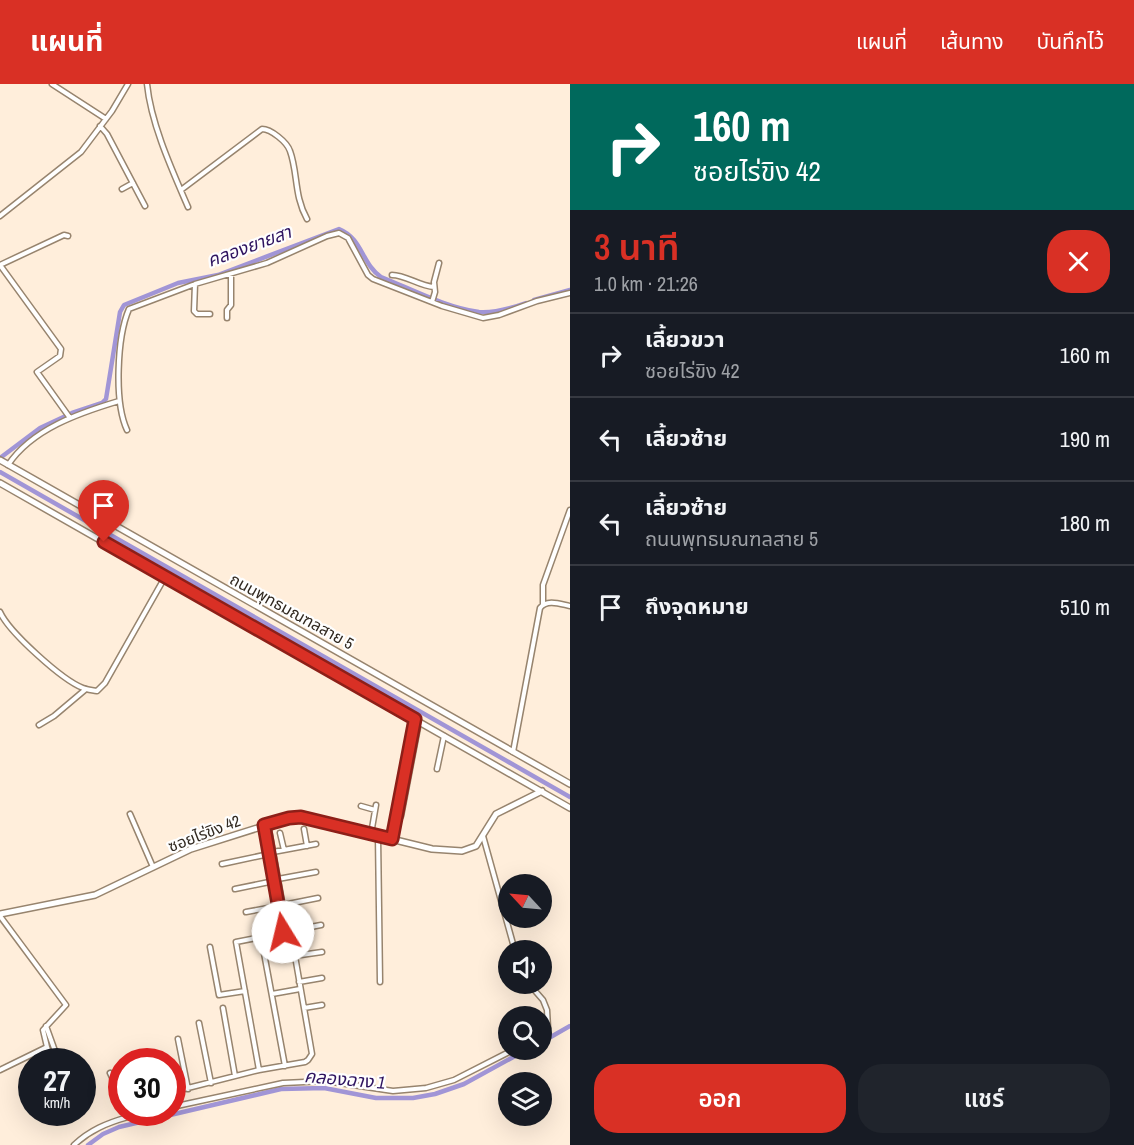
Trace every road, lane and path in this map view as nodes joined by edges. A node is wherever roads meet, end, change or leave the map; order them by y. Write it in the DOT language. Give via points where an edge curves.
graph roads {
  1 [pos="52,84"];
  2 [pos="129,84"];
  3 [pos="147,84"];
  4 [pos="106,119"];
  5 [pos="100,126"];
  6 [pos="133,183"];
  7 [pos="122,189"];
  8 [pos="181,190"];
  9 [pos="145,206"];
  10 [pos="188,207"];
  11 [pos="0,216"];
  12 [pos="307,219"];
  13 [pos="68,236"];
  14 [pos="439,263"];
  15 [pos="231,274"];
  16 [pos="392,275"];
  17 [pos="195,284"];
  18 [pos="434,290"];
  19 [pos="570,293"];
  20 [pos="433,301"];
  21 [pos="210,314"];
  22 [pos="227,318"];
  23 [pos="119,401"];
  24 [pos="70,417"];
  25 [pos="127,430"];
  26 [pos="4,463"];
  27 [pos="0,483"];
  28 [pos="570,510"];
  29 [pos="165,577"];
  30 [pos="543,605"];
  31 [pos="570,606"];
  32 [pos="0,612"];
  33 [pos="86,689"];
  34 [pos="417,720"];
  35 [pos="39,725"];
  36 [pos="444,736"];
  37 [pos="513,752"];
  38 [pos="437,769"];
  39 [pos="570,784"];
  40 [pos="542,791"];
  41 [pos="361,806"];
  42 [pos="570,807"];
  43 [pos="130,814"];
  44 [pos="266,824"];
  45 [pos="304,829"];
  46 [pos="280,833"];
  47 [pos="374,835"];
  48 [pos="483,836"];
  49 [pos="392,839"];
  50 [pos="316,844"];
  51 [pos="307,846"];
  52 [pos="284,850"];
  53 [pos="271,853"];
  54 [pos="222,864"];
  55 [pos="153,867"];
  56 [pos="316,872"];
  57 [pos="276,880"];
  58 [pos="235,889"];
  59 [pos="318,898"];
  60 [pos="281,906"];
  61 [pos="246,912"];
  62 [pos="0,915"];
  63 [pos="321,925"];
  64 [pos="287,932"];
  65 [pos="261,937"];
  66 [pos="512,940"];
  67 [pos="210,947"];
  68 [pos="322,952"];
  69 [pos="294,956"];
  70 [pos="322,978"];
  71 [pos="380,981"];
  72 [pos="299,982"];
  73 [pos="300,989"];
  74 [pos="245,991"];
  75 [pos="272,994"];
  76 [pos="322,1005"];
  77 [pos="223,1008"];
  78 [pos="304,1008"];
  79 [pos="199,1023"];
  80 [pos="46,1026"];
  81 [pos="178,1039"];
  82 [pos="47,1047"];
  83 [pos="54,1048"];
  84 [pos="498,1058"];
  85 [pos="285,1066"];
  86 [pos="0,1070"];
  87 [pos="259,1070"];
  88 [pos="236,1076"];
  89 [pos="211,1083"];
  90 [pos="188,1089"];
  91 [pos="186,1104"];
  92 [pos="108,1122"];
  93 [pos="74,1145"];
  1 -- 4 [label="street"];
  2 -- 4 [label="street"];
  3 -- 8 [label="street" via="150,105"];
  4 -- 5 [label="street"];
  5 -- 6 [label="street"];
  5 -- 11 [label="street" via="81,152"];
  6 -- 7 [label="street"];
  6 -- 9 [label="street"];
  8 -- 10 [label="street"];
  8 -- 12 [label="street" via="266,129 290,150 297,191"];
  13 -- 24 [label="street" via="0,265 61,349 60,356 37,372"];
  14 -- 18 [label="street"];
  15 -- 17 [label="street"];
  15 -- 20 [label="street" via="339,233 348,238 370,277"];
  15 -- 22 [label="street"];
  16 -- 18 [label="street"];
  17 -- 21 [label="street" via="194,311"];
  17 -- 23 [label="street" via="129,309 120,344"];
  18 -- 20 [label="street"];
  19 -- 20 [label="street" via="483,318"];
  23 -- 24 [label="street"];
  23 -- 25 [label="street"];
  24 -- 26 [label="street"];
  26 -- 37 [label="main road, ถนนพุทธมณฑลสาย 5"];
  27 -- 29 [label="main road, ถนนพุทธมณฑลสาย 5"];
  28 -- 30 [label="street" via="543,585"];
  29 -- 33 [label="street" via="105,683 97,691"];
  29 -- 34 [label="main road, ถนนพุทธมณฑลสาย 5"];
  30 -- 31 [label="street"];
  30 -- 37 [label="street" via="538,614"];
  32 -- 33 [label="street" via="43,660"];
  33 -- 35 [label="street"];
  34 -- 36 [label="main road, ถนนพุทธมณฑลสาย 5"];
  34 -- 49 [label="street" via="401,816"];
  36 -- 38 [label="street"];
  36 -- 40 [label="main road, ถนนพุทธมณฑลสาย 5"];
  37 -- 39 [label="main road, ถนนพุทธมณฑลสาย 5"];
  40 -- 42 [label="main road, ถนนพุทธมณฑลสาย 5"];
  40 -- 48 [label="main road, ซอยไร่ขิง 42" via="500,811"];
  41 -- 47 [label="street" via="376,808"];
  43 -- 55 [label="street"];
  44 -- 47 [label="main road, ซอยไร่ขิง 42" via="301,817"];
  44 -- 53 [label="street"];
  44 -- 55 [label="main road, ซอยไร่ขิง 42" via="191,849"];
  45 -- 51 [label="street"];
  46 -- 52 [label="street"];
  47 -- 49 [label="main road, ซอยไร่ขิง 42"];
  47 -- 71 [label="street"];
  48 -- 49 [label="main road, ซอยไร่ขิง 42" via="476,846 454,852"];
  48 -- 66 [label="street"];
  50 -- 51 [label="street"];
  51 -- 52 [label="street"];
  52 -- 53 [label="street"];
  53 -- 54 [label="street"];
  53 -- 57 [label="street"];
  55 -- 62 [label="main road, ซอยไร่ขิง 42" via="95,895"];
  56 -- 57 [label="street"];
  57 -- 58 [label="street"];
  57 -- 60 [label="street"];
  59 -- 60 [label="street"];
  60 -- 61 [label="street"];
  60 -- 64 [label="street"];
  62 -- 80 [label="street" via="65,1003"];
  63 -- 64 [label="street"];
  64 -- 65 [label="street"];
  64 -- 69 [label="street"];
  65 -- 74 [label="street" via="236,942"];
  65 -- 75 [label="street"];
  67 -- 74 [label="street" via="219,995"];
  68 -- 69 [label="street"];
  69 -- 72 [label="street"];
  70 -- 72 [label="street"];
  72 -- 73 [label="street"];
  73 -- 75 [label="street"];
  73 -- 78 [label="street"];
  74 -- 87 [label="street"];
  75 -- 85 [label="street"];
  76 -- 78 [label="street"];
  77 -- 88 [label="street"];
  78 -- 85 [label="street" via="312,1054 305,1062"];
  79 -- 89 [label="street"];
  80 -- 82 [label="street" via="43,1033"];
  80 -- 83 [label="street"];
  81 -- 90 [label="street"];
  82 -- 86 [label="street"];
  84 -- 91 [label="street" via="454,1080 426,1088 393,1091 326,1082 283,1083"];
  85 -- 87 [label="street"];
  87 -- 88 [label="street"];
  88 -- 89 [label="street"];
  89 -- 90 [label="street"];
  92 -- 93 [label="street"];
}
